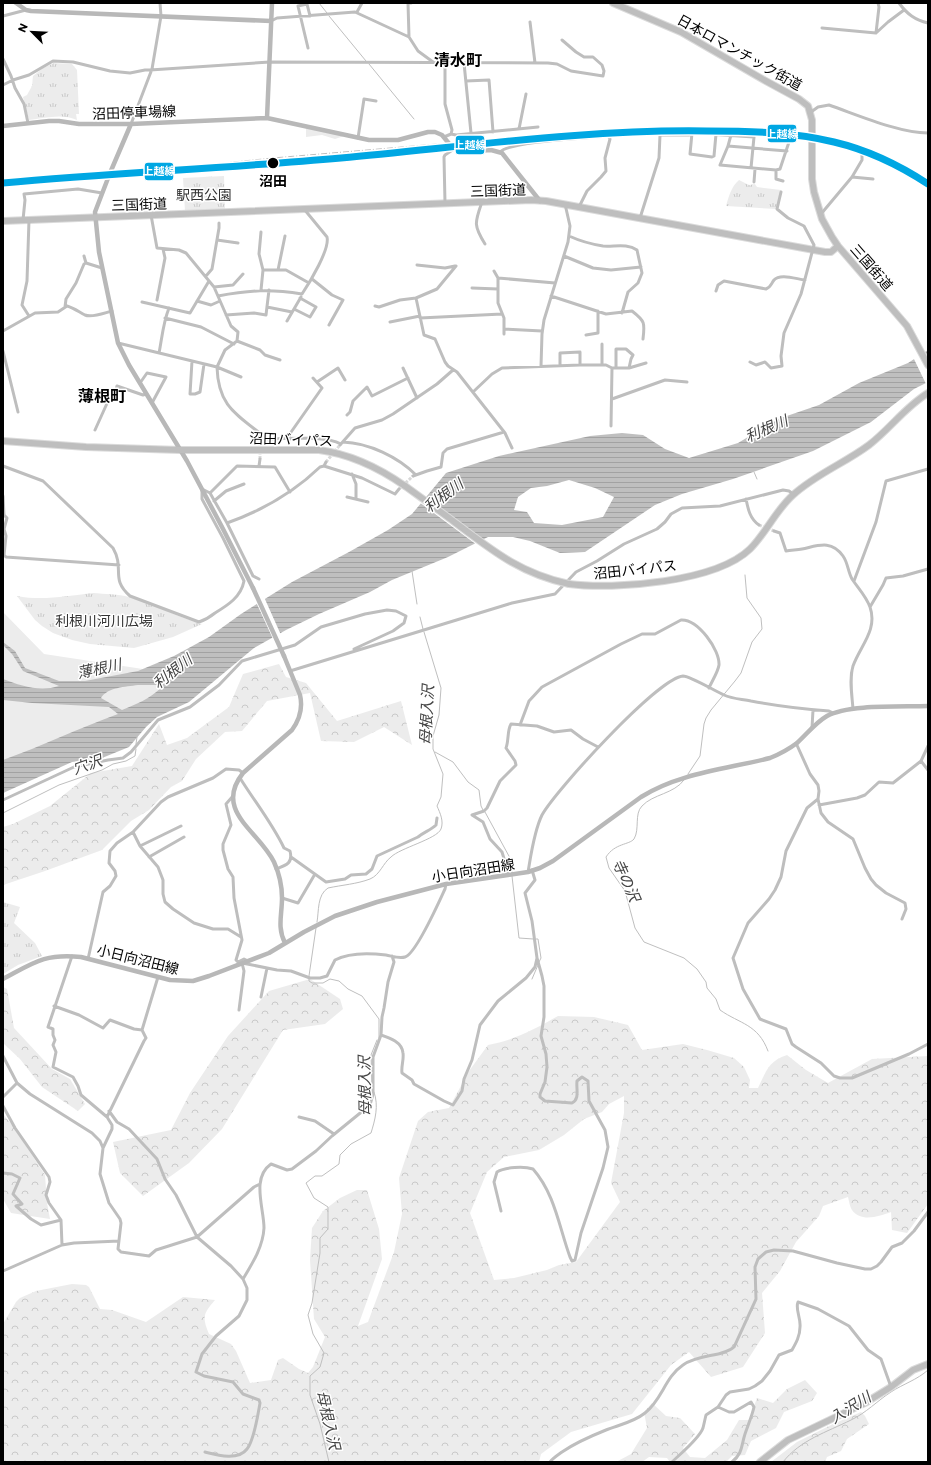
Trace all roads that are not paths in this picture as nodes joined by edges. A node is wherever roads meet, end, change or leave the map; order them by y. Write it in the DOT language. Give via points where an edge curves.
graph roads {
  1 [pos="16,3"];
  2 [pos="160,3"];
  3 [pos="272,3"];
  4 [pos="362,3"];
  5 [pos="410,3"];
  6 [pos="612,3"];
  7 [pos="878,3"];
  8 [pos="899,3"];
  9 [pos="26,10"];
  10 [pos="904,10"];
  11 [pos="357,12"];
  12 [pos="3,16"];
  13 [pos="161,16"];
  14 [pos="301,16"];
  15 [pos="310,16"];
  16 [pos="271,21"];
  17 [pos="530,22"];
  18 [pos="928,23"];
  19 [pos="822,28"];
  20 [pos="876,33"];
  21 [pos="409,37"];
  22 [pos="562,40"];
  23 [pos="308,48"];
  24 [pos="3,58"];
  25 [pos="270,62"];
  26 [pos="434,62"];
  27 [pos="445,63"];
  28 [pos="464,63"];
  29 [pos="535,63"];
  30 [pos="152,69"];
  31 [pos="13,80"];
  32 [pos="466,80"];
  33 [pos="3,85"];
  34 [pos="526,94"];
  35 [pos="376,101"];
  36 [pos="811,112"];
  37 [pos="267,118"];
  38 [pos="28,123"];
  39 [pos="131,124"];
  40 [pos="3,126"];
  41 [pos="538,127"];
  42 [pos="519,129"];
  43 [pos="493,132"];
  44 [pos="471,133"];
  45 [pos="692,133"];
  46 [pos="928,133"];
  47 [pos="451,134"];
  48 [pos="716,134"];
  49 [pos="731,135"];
  50 [pos="358,138"];
  51 [pos="444,138"];
  52 [pos="790,139"];
  53 [pos="728,146"];
  54 [pos="454,149"];
  55 [pos="753,149"];
  56 [pos="787,151"];
  57 [pos="500,152"];
  58 [pos="862,155"];
  59 [pos="751,168"];
  60 [pos="755,169"];
  61 [pos="776,170"];
  62 [pos="852,176"];
  63 [pos="873,179"];
  64 [pos="783,181"];
  65 [pos="754,182"];
  66 [pos="781,192"];
  67 [pos="102,193"];
  68 [pos="540,201"];
  69 [pos="482,202"];
  70 [pos="445,203"];
  71 [pos="565,204"];
  72 [pos="579,207"];
  73 [pos="304,209"];
  74 [pos="820,214"];
  75 [pos="151,215"];
  76 [pos="95,217"];
  77 [pos="640,218"];
  78 [pos="26,220"];
  79 [pos="3,221"];
  80 [pos="219,223"];
  81 [pos="261,232"];
  82 [pos="285,236"];
  83 [pos="569,236"];
  84 [pos="217,240"];
  85 [pos="238,243"];
  86 [pos="485,244"];
  87 [pos="838,246"];
  88 [pos="163,249"];
  89 [pos="813,250"];
  90 [pos="84,256"];
  91 [pos="564,256"];
  92 [pos="86,262"];
  93 [pos="417,265"];
  94 [pos="641,266"];
  95 [pos="102,268"];
  96 [pos="263,270"];
  97 [pos="278,270"];
  98 [pos="494,271"];
  99 [pos="243,274"];
  100 [pos="206,276"];
  101 [pos="498,278"];
  102 [pos="312,279"];
  103 [pos="804,280"];
  104 [pos="209,281"];
  105 [pos="309,283"];
  106 [pos="555,283"];
  107 [pos="214,287"];
  108 [pos="472,288"];
  109 [pos="498,289"];
  110 [pos="261,290"];
  111 [pos="269,290"];
  112 [pos="716,291"];
  113 [pos="302,294"];
  114 [pos="218,296"];
  115 [pos="551,296"];
  116 [pos="300,298"];
  117 [pos="416,298"];
  118 [pos="157,300"];
  119 [pos="197,301"];
  120 [pos="220,301"];
  121 [pos="142,302"];
  122 [pos="375,306"];
  123 [pos="65,307"];
  124 [pos="267,307"];
  125 [pos="169,308"];
  126 [pos="293,310"];
  127 [pos="112,311"];
  128 [pos="598,311"];
  129 [pos="622,313"];
  130 [pos="502,314"];
  131 [pos="226,315"];
  132 [pos="29,316"];
  133 [pos="420,317"];
  134 [pos="165,318"];
  135 [pos="287,321"];
  136 [pos="390,322"];
  137 [pos="329,325"];
  138 [pos="504,329"];
  139 [pos="3,331"];
  140 [pos="542,331"];
  141 [pos="504,334"];
  142 [pos="586,335"];
  143 [pos="642,339"];
  144 [pos="118,343"];
  145 [pos="236,343"];
  146 [pos="602,344"];
  147 [pos="3,351"];
  148 [pos="159,353"];
  149 [pos="280,360"];
  150 [pos="192,361"];
  151 [pos="750,362"];
  152 [pos="646,363"];
  153 [pos="204,364"];
  154 [pos="560,365"];
  155 [pos="580,365"];
  156 [pos="602,365"];
  157 [pos="928,365"];
  158 [pos="541,366"];
  159 [pos="217,367"];
  160 [pos="403,368"];
  161 [pos="612,368"];
  162 [pos="616,368"];
  163 [pos="629,368"];
  164 [pos="453,370"];
  165 [pos="241,377"];
  166 [pos="313,378"];
  167 [pos="408,378"];
  168 [pos="345,380"];
  169 [pos="317,382"];
  170 [pos="687,382"];
  171 [pos="140,383"];
  172 [pos="473,392"];
  173 [pos="928,393"];
  174 [pos="146,394"];
  175 [pos="417,398"];
  176 [pos="612,399"];
  177 [pos="152,404"];
  178 [pos="18,412"];
  179 [pos="347,415"];
  180 [pos="612,426"];
  181 [pos="95,430"];
  182 [pos="504,432"];
  183 [pos="261,439"];
  184 [pos="290,439"];
  185 [pos="3,441"];
  186 [pos="260,443"];
  187 [pos="342,444"];
  188 [pos="512,448"];
  189 [pos="180,450"];
  190 [pos="260,459"];
  191 [pos="326,462"];
  192 [pos="3,466"];
  193 [pos="259,466"];
  194 [pos="324,466"];
  195 [pos="928,469"];
  196 [pos="352,474"];
  197 [pos="244,484"];
  198 [pos="202,489"];
  199 [pos="399,489"];
  200 [pos="290,492"];
  201 [pos="210,493"];
  202 [pos="793,494"];
  203 [pos="3,496"];
  204 [pos="348,497"];
  205 [pos="356,499"];
  206 [pos="746,499"];
  207 [pos="214,501"];
  208 [pos="368,502"];
  209 [pos="226,523"];
  210 [pos="759,525"];
  211 [pos="774,532"];
  212 [pos="119,565"];
  213 [pos="928,569"];
  214 [pos="258,579"];
  215 [pos="854,581"];
  216 [pos="870,607"];
  217 [pos="344,654"];
  218 [pos="290,671"];
  219 [pos="709,688"];
  220 [pos="928,706"];
  221 [pos="853,709"];
  222 [pos="813,710"];
  223 [pos="833,713"];
  224 [pos="520,725"];
  225 [pos="812,728"];
  226 [pos="796,743"];
  227 [pos="928,746"];
  228 [pos="598,747"];
  229 [pos="922,761"];
  230 [pos="928,770"];
  231 [pos="243,772"];
  232 [pos="240,777"];
  233 [pos="233,796"];
  234 [pos="818,799"];
  235 [pos="3,800"];
  236 [pos="819,805"];
  237 [pos="437,818"];
  238 [pos="181,826"];
  239 [pos="133,832"];
  240 [pos="184,837"];
  241 [pos="140,846"];
  242 [pos="149,857"];
  243 [pos="291,857"];
  244 [pos="276,869"];
  245 [pos="530,871"];
  246 [pos="315,874"];
  247 [pos="509,875"];
  248 [pos="446,884"];
  249 [pos="282,898"];
  250 [pos="902,919"];
  251 [pos="241,937"];
  252 [pos="286,943"];
  253 [pos="72,956"];
  254 [pos="392,956"];
  255 [pos="537,958"];
  256 [pos="88,959"];
  257 [pos="248,961"];
  258 [pos="242,963"];
  259 [pos="267,968"];
  260 [pos="158,977"];
  261 [pos="3,979"];
  262 [pos="261,997"];
  263 [pos="54,1006"];
  264 [pos="239,1010"];
  265 [pos="142,1030"];
  266 [pos="382,1035"];
  267 [pos="928,1044"];
  268 [pos="3,1056"];
  269 [pos="17,1083"];
  270 [pos="3,1097"];
  271 [pos="3,1106"];
  272 [pos="109,1111"];
  273 [pos="107,1117"];
  274 [pos="299,1117"];
  275 [pos="334,1134"];
  276 [pos="103,1148"];
  277 [pos="3,1173"];
  278 [pos="260,1184"];
  279 [pos="500,1211"];
  280 [pos="928,1212"];
  281 [pos="61,1220"];
  282 [pos="197,1237"];
  283 [pos="119,1241"];
  284 [pos="62,1245"];
  285 [pos="3,1270"];
  286 [pos="244,1279"];
  287 [pos="928,1364"];
  288 [pos="891,1387"];
  289 [pos="718,1408"];
  290 [pos="205,1452"];
  291 [pos="550,1462"];
  292 [pos="672,1462"];
  293 [pos="732,1462"];
  294 [pos="760,1462"];
  1 -- 9 [label="main road"];
  2 -- 13 [label="street"];
  3 -- 16 [label="main road"];
  4 -- 11 [label="street"];
  5 -- 21 [label="street"];
  6 -- 36 [label="highway, 日本ロマンチック街道" via="681,32 799,98"];
  7 -- 20 [label="street"];
  8 -- 10 [label="street"];
  9 -- 12 [label="street"];
  9 -- 13 [label="main road"];
  10 -- 18 [label="street"];
  10 -- 20 [label="street"];
  11 -- 15 [label="street"];
  11 -- 21 [label="street"];
  13 -- 16 [label="main road"];
  13 -- 30 [label="street"];
  14 -- 15 [label="street"];
  14 -- 15 [label="street" via="298,6 307,4"];
  14 -- 16 [label="street"];
  14 -- 23 [label="street"];
  16 -- 25 [label="main road"];
  17 -- 29 [label="street"];
  19 -- 20 [label="street"];
  21 -- 26 [label="street" via="418,51"];
  22 -- 29 [label="street" via="576,52 593,57 602,65 603,76 571,71 557,64"];
  24 -- 31 [label="street"];
  25 -- 26 [label="street"];
  25 -- 30 [label="street"];
  25 -- 37 [label="main road"];
  26 -- 27 [label="street"];
  27 -- 28 [label="street"];
  27 -- 47 [label="street" via="445,104"];
  28 -- 29 [label="street"];
  28 -- 32 [label="street"];
  30 -- 31 [label="street" via="130,73 117,72 73,62 53,61 29,75"];
  30 -- 39 [label="street"];
  31 -- 33 [label="street"];
  31 -- 38 [label="street" via="24,104"];
  32 -- 43 [label="street" via="489,80"];
  32 -- 44 [label="street"];
  34 -- 42 [label="street"];
  35 -- 50 [label="street" via="364,99"];
  36 -- 46 [label="street" via="818,107 829,105 900,129"];
  36 -- 74 [label="highway" via="812,179"];
  37 -- 39 [label="main road, 沼田停車場線"];
  37 -- 50 [label="main road, 沼田停車場線"];
  38 -- 39 [label="main road, 沼田停車場線" via="59,121 79,124"];
  38 -- 40 [label="main road, 沼田停車場線"];
  39 -- 67 [label="main road"];
  41 -- 42 [label="street"];
  42 -- 43 [label="street"];
  43 -- 44 [label="street"];
  44 -- 47 [label="street"];
  45 -- 48 [label="street"];
  45 -- 48 [label="street" via="690,154 712,157"];
  45 -- 77 [label="street" via="660,135 659,158"];
  47 -- 51 [label="street"];
  48 -- 49 [label="street"];
  49 -- 53 [label="street"];
  49 -- 55 [label="street" via="754,136"];
  50 -- 51 [label="main road, 沼田停車場線" via="374,141 398,140 431,131 439,133"];
  51 -- 54 [label="main road"];
  52 -- 56 [label="street"];
  53 -- 55 [label="street"];
  53 -- 59 [label="street" via="720,165"];
  54 -- 57 [label="main road" via="461,152"];
  54 -- 70 [label="street" via="444,157"];
  55 -- 56 [label="street"];
  55 -- 59 [label="street"];
  56 -- 61 [label="street" via="780,169"];
  57 -- 68 [label="main road"];
  57 -- 72 [label="street" via="522,144 608,136 610,139 605,160 606,171 587,191"];
  58 -- 62 [label="street" via="862,160"];
  59 -- 60 [label="street"];
  60 -- 61 [label="street"];
  60 -- 65 [label="street"];
  61 -- 64 [label="street" via="776,179"];
  62 -- 63 [label="street"];
  62 -- 74 [label="street"];
  66 -- 89 [label="street" via="777,209 804,226 814,243"];
  67 -- 76 [label="main road"];
  67 -- 78 [label="street" via="78,189 24,194"];
  68 -- 69 [label="highway, 三国街道"];
  68 -- 71 [label="highway, 三国街道"];
  69 -- 70 [label="highway, 三国街道"];
  69 -- 86 [label="street" via="475,227"];
  70 -- 73 [label="highway, 三国街道"];
  71 -- 72 [label="highway, 三国街道"];
  71 -- 83 [label="street" via="570,226"];
  72 -- 77 [label="highway, 三国街道"];
  73 -- 75 [label="highway, 三国街道"];
  73 -- 102 [label="street" via="328,239"];
  74 -- 87 [label="highway"];
  75 -- 76 [label="highway, 三国街道"];
  75 -- 88 [label="street" via="156,246"];
  76 -- 78 [label="highway, 三国街道"];
  76 -- 95 [label="main road"];
  77 -- 89 [label="highway, 三国街道"];
  78 -- 79 [label="highway, 三国街道"];
  78 -- 132 [label="street" via="28,281 22,304"];
  80 -- 84 [label="street"];
  81 -- 96 [label="street" via="259,254"];
  82 -- 97 [label="street"];
  83 -- 91 [label="street"];
  83 -- 94 [label="street" via="592,244 635,248"];
  84 -- 85 [label="street"];
  84 -- 100 [label="street" via="212,270"];
  87 -- 89 [label="highway, 三国街道" via="828,252"];
  87 -- 157 [label="highway, 三国街道" via="907,326"];
  88 -- 100 [label="street" via="179,250 186,254"];
  88 -- 118 [label="street" via="165,258"];
  89 -- 103 [label="street"];
  90 -- 92 [label="street"];
  91 -- 94 [label="street" via="593,268 611,270"];
  91 -- 106 [label="street"];
  92 -- 95 [label="street"];
  92 -- 123 [label="street" via="66,299"];
  93 -- 117 [label="street" via="445,268 455,266 437,289"];
  94 -- 129 [label="street" via="642,273 638,283 628,292"];
  95 -- 127 [label="main road"];
  96 -- 97 [label="street"];
  96 -- 110 [label="street"];
  97 -- 105 [label="street" via="286,270"];
  98 -- 101 [label="street"];
  99 -- 107 [label="street" via="233,285"];
  100 -- 104 [label="street"];
  101 -- 106 [label="street"];
  101 -- 109 [label="street"];
  102 -- 105 [label="street"];
  102 -- 137 [label="street" via="332,295 343,300"];
  103 -- 112 [label="street" via="780,276 766,289 724,281 718,285"];
  103 -- 151 [label="street" via="784,333 782,366 771,368 765,362 756,365"];
  104 -- 107 [label="street"];
  104 -- 119 [label="street"];
  105 -- 113 [label="street"];
  106 -- 115 [label="street"];
  107 -- 114 [label="street"];
  108 -- 109 [label="street"];
  109 -- 130 [label="street" via="498,303"];
  110 -- 111 [label="street"];
  110 -- 114 [label="street"];
  111 -- 113 [label="street"];
  111 -- 124 [label="street"];
  113 -- 116 [label="street"];
  114 -- 120 [label="street"];
  115 -- 128 [label="street"];
  115 -- 140 [label="street"];
  116 -- 126 [label="street"];
  116 -- 126 [label="street" via="316,307 310,317"];
  117 -- 122 [label="street"];
  117 -- 133 [label="street"];
  119 -- 120 [label="street" via="211,306"];
  119 -- 125 [label="street" via="190,313"];
  120 -- 131 [label="street"];
  121 -- 125 [label="street"];
  123 -- 127 [label="street" via="74,308 90,316"];
  123 -- 132 [label="street" via="58,312 40,312"];
  124 -- 126 [label="street"];
  124 -- 131 [label="street" via="266,315"];
  125 -- 134 [label="street"];
  126 -- 135 [label="street"];
  127 -- 144 [label="main road"];
  128 -- 129 [label="street" via="606,314"];
  128 -- 142 [label="street" via="598,333"];
  129 -- 143 [label="street" via="632,311 643,320 645,326"];
  130 -- 133 [label="street"];
  130 -- 138 [label="street"];
  131 -- 145 [label="street" via="231,326 238,332"];
  132 -- 139 [label="street"];
  133 -- 136 [label="street"];
  133 -- 164 [label="street" via="424,335 434,339 445,362"];
  134 -- 145 [label="street" via="202,327"];
  134 -- 148 [label="street"];
  138 -- 140 [label="street"];
  138 -- 141 [label="street"];
  140 -- 158 [label="street"];
  144 -- 148 [label="street"];
  144 -- 171 [label="main road"];
  145 -- 149 [label="street" via="260,350 265,355"];
  145 -- 159 [label="street" via="225,350"];
  146 -- 156 [label="street"];
  147 -- 178 [label="street"];
  148 -- 150 [label="street"];
  150 -- 153 [label="street"];
  150 -- 153 [label="street" via="190,394 200,392"];
  152 -- 163 [label="street"];
  153 -- 159 [label="street"];
  154 -- 155 [label="street"];
  154 -- 155 [label="street" via="560,353 580,352"];
  154 -- 158 [label="street"];
  155 -- 156 [label="street"];
  156 -- 161 [label="street"];
  158 -- 172 [label="street" via="502,368"];
  159 -- 165 [label="street"];
  159 -- 183 [label="street" via="218,384 223,398 234,413 261,434"];
  160 -- 167 [label="street"];
  161 -- 162 [label="street"];
  161 -- 176 [label="street"];
  162 -- 163 [label="street"];
  162 -- 163 [label="street" via="616,349 626,349 633,355"];
  164 -- 172 [label="street"];
  164 -- 175 [label="street"];
  166 -- 169 [label="street"];
  167 -- 175 [label="street"];
  167 -- 179 [label="street" via="372,396 367,388 353,401"];
  168 -- 169 [label="street" via="338,368"];
  169 -- 184 [label="street" via="322,388 289,434"];
  170 -- 176 [label="street" via="665,380"];
  171 -- 174 [label="main road"];
  171 -- 177 [label="street" via="147,373 166,377"];
  172 -- 182 [label="street"];
  173 -- 202 [label="highway, 沼田バイパス" via="871,444"];
  174 -- 177 [label="main road"];
  174 -- 181 [label="street" via="117,386 114,397 109,399"];
  175 -- 187 [label="street" via="382,420 355,428"];
  176 -- 180 [label="street"];
  177 -- 189 [label="main road"];
  182 -- 187 [label="street" via="447,449 443,452 441,467 414,476 394,458 379,451 356,444"];
  182 -- 188 [label="street"];
  183 -- 184 [label="street"];
  183 -- 186 [label="street"];
  184 -- 187 [label="street" via="335,440"];
  185 -- 189 [label="highway, 沼田バイパス"];
  189 -- 198 [label="main road"];
  189 -- 202 [label="highway, 沼田バイパス, bridge" via="299,449 337,452 368,464 405,486 510,563 537,575 569,584 588,586 617,586 680,578 724,566 749,549"];
  190 -- 193 [label="street"];
  191 -- 194 [label="street"];
  192 -- 212 [label="street" via="43,481 113,548"];
  193 -- 200 [label="street" via="275,467"];
  193 -- 201 [label="street" via="237,466"];
  194 -- 196 [label="street"];
  194 -- 200 [label="street"];
  195 -- 215 [label="street" via="886,481 876,522"];
  196 -- 199 [label="street" via="395,494"];
  196 -- 205 [label="street" via="356,484"];
  197 -- 207 [label="street" via="226,491"];
  198 -- 201 [label="street"];
  198 -- 212 [label="street" via="202,499 244,580 235,599 228,606 198,622 130,596 120,584"];
  198 -- 218 [label="main road, bridge" via="236,552"];
  200 -- 209 [label="street" via="244,517"];
  201 -- 207 [label="street"];
  202 -- 206 [label="street" via="783,490"];
  203 -- 212 [label="street" via="4,515 7,518 4,528 6,557"];
  204 -- 205 [label="street"];
  205 -- 208 [label="street"];
  206 -- 210 [label="street" via="751,516"];
  206 -- 217 [label="street" via="720,506 682,508 657,529 624,544 576,572 555,594 512,603"];
  207 -- 209 [label="street"];
  209 -- 214 [label="street" via="252,577"];
  211 -- 215 [label="street" via="780,533 786,551 818,545 829,546 839,552 844,556"];
  213 -- 216 [label="street" via="886,578"];
  215 -- 216 [label="street"];
  216 -- 221 [label="street" via="872,626 853,666 851,676"];
  217 -- 218 [label="street"];
  217 -- 235 [label="street" via="393,631 404,623 406,616 387,610 365,614 321,627 295,645 242,662 219,685 190,707 158,720 123,758 74,767"];
  218 -- 231 [label="main road" via="301,701 297,722 287,734"];
  219 -- 222 [label="street" via="728,697 779,707"];
  219 -- 224 [label="street" via="719,667 716,651 692,623 681,620 655,634 642,634 542,687 529,701"];
  219 -- 228 [label="street" via="683,676 672,680 637,708"];
  220 -- 221 [label="main road, 小日向沼田線"];
  221 -- 223 [label="main road, 小日向沼田線"];
  222 -- 223 [label="street"];
  222 -- 225 [label="street"];
  223 -- 225 [label="main road, 小日向沼田線"];
  224 -- 228 [label="street" via="537,726 554,732 571,730"];
  224 -- 247 [label="street" via="511,724 508,728 506,748 515,761 514,767 500,781 487,808 472,815 483,822 490,839 502,852"];
  225 -- 226 [label="main road, 小日向沼田線"];
  226 -- 234 [label="street" via="818,785"];
  226 -- 245 [label="main road, 小日向沼田線" via="770,758 683,778 654,790 554,861"];
  227 -- 229 [label="street"];
  228 -- 245 [label="street" via="560,790 542,816 533,845"];
  229 -- 230 [label="street"];
  229 -- 236 [label="street" via="893,783 879,782 865,795"];
  231 -- 232 [label="main road"];
  231 -- 239 [label="street" via="226,768 213,778 168,797"];
  232 -- 233 [label="main road"];
  232 -- 243 [label="street" via="278,834 284,848 290,850"];
  233 -- 244 [label="main road" via="235,810 242,823 268,852"];
  233 -- 251 [label="street" via="226,804 231,825 223,850 233,877"];
  234 -- 236 [label="street"];
  234 -- 267 [label="street" via="807,808 786,850 781,877 775,890 748,923 733,958 743,989 760,1019 786,1029 792,1044 821,1062 834,1076 840,1078 852,1078"];
  236 -- 250 [label="street" via="828,822 853,839 871,879 886,893 905,902 906,909"];
  237 -- 246 [label="street" via="432,829 377,856 372,869 366,874 351,874 345,879 326,882"];
  238 -- 241 [label="street"];
  239 -- 241 [label="street"];
  239 -- 256 [label="street" via="110,850 109,863 116,876 103,892"];
  240 -- 242 [label="street"];
  241 -- 242 [label="street"];
  242 -- 251 [label="street" via="158,867 163,880 165,902 173,909 194,923 213,929 228,929"];
  243 -- 244 [label="street" via="286,865"];
  243 -- 246 [label="street"];
  244 -- 249 [label="main road"];
  245 -- 247 [label="main road, 小日向沼田線"];
  245 -- 255 [label="street" via="535,880 525,893"];
  246 -- 249 [label="street" via="298,903"];
  247 -- 248 [label="main road, 小日向沼田線"];
  248 -- 252 [label="main road, 小日向沼田線" via="350,910"];
  248 -- 254 [label="street" via="446,889 413,950 404,958"];
  249 -- 252 [label="main road" via="280,931"];
  251 -- 257 [label="street" via="236,960"];
  252 -- 257 [label="main road, 小日向沼田線"];
  253 -- 256 [label="main road, 小日向沼田線"];
  253 -- 261 [label="main road, 小日向沼田線" via="59,955 40,960"];
  253 -- 263 [label="street"];
  254 -- 259 [label="street" via="356,954 342,957 335,960 327,976 320,978"];
  254 -- 266 [label="street" via="394,962 382,1017"];
  255 -- 266 [label="street" via="535,967 526,978 498,1001 480,1025 462,1092 453,1105 414,1084 402,1073 403,1053 400,1046 392,1038"];
  255 -- 279 [label="street" via="544,986 541,1036 547,1067 547,1076 540,1097 545,1101 575,1102 577,1081 582,1077 586,1079 589,1101 605,1130 608,1147 575,1260 572,1261 570,1257 549,1194 533,1169 497,1172 494,1182"];
  256 -- 260 [label="main road, 小日向沼田線"];
  257 -- 258 [label="main road, 小日向沼田線"];
  258 -- 259 [label="street"];
  258 -- 260 [label="main road, 小日向沼田線" via="193,981 182,982"];
  258 -- 264 [label="street" via="244,971"];
  259 -- 262 [label="street"];
  260 -- 265 [label="street"];
  263 -- 265 [label="street" via="79,1015 103,1028 110,1020"];
  263 -- 273 [label="street" via="48,1027 53,1029 55,1040 53,1067 73,1077 81,1095"];
  265 -- 272 [label="street" via="146,1038"];
  266 -- 275 [label="street" via="373,1057 373,1094 370,1105"];
  268 -- 269 [label="street"];
  269 -- 270 [label="street"];
  269 -- 276 [label="street" via="92,1133"];
  271 -- 281 [label="street" via="49,1177 46,1195"];
  272 -- 273 [label="street"];
  272 -- 282 [label="street" via="117,1122 129,1129 157,1159 165,1179"];
  273 -- 276 [label="street" via="112,1129"];
  274 -- 275 [label="street" via="315,1121"];
  275 -- 278 [label="street" via="316,1152 292,1169 287,1170 271,1164 264,1169"];
  276 -- 283 [label="street" via="100,1174 110,1203 120,1219"];
  277 -- 281 [label="street" via="20,1178 13,1194 22,1204 16,1206 31,1219 41,1225"];
  278 -- 282 [label="street"];
  278 -- 286 [label="street" via="264,1228 258,1253"];
  280 -- 291 [label="street" via="914,1232 902,1243 892,1247 882,1262 871,1269 793,1251 766,1252 755,1266 756,1299 730,1351 703,1356 683,1365 674,1372 658,1399 643,1414 567,1449"];
  281 -- 284 [label="street"];
  282 -- 283 [label="street" via="156,1250 149,1256 121,1252 118,1249"];
  282 -- 286 [label="street"];
  283 -- 284 [label="street"];
  284 -- 285 [label="street"];
  286 -- 290 [label="street" via="248,1295 239,1316 216,1336 202,1354 196,1372 234,1382 243,1394 258,1400 258,1412 248,1449 228,1456"];
  287 -- 288 [label="highway" via="913,1370"];
  288 -- 289 [label="street" via="881,1359 868,1350 849,1326 818,1309 798,1302 800,1334 792,1350 779,1355 762,1381 749,1389 730,1392"];
  288 -- 294 [label="highway" via="865,1403 788,1440"];
  289 -- 292 [label="street" via="706,1415 703,1429 688,1448"];
  289 -- 293 [label="street" via="734,1412 751,1402 754,1407 743,1447 738,1458"];
}
